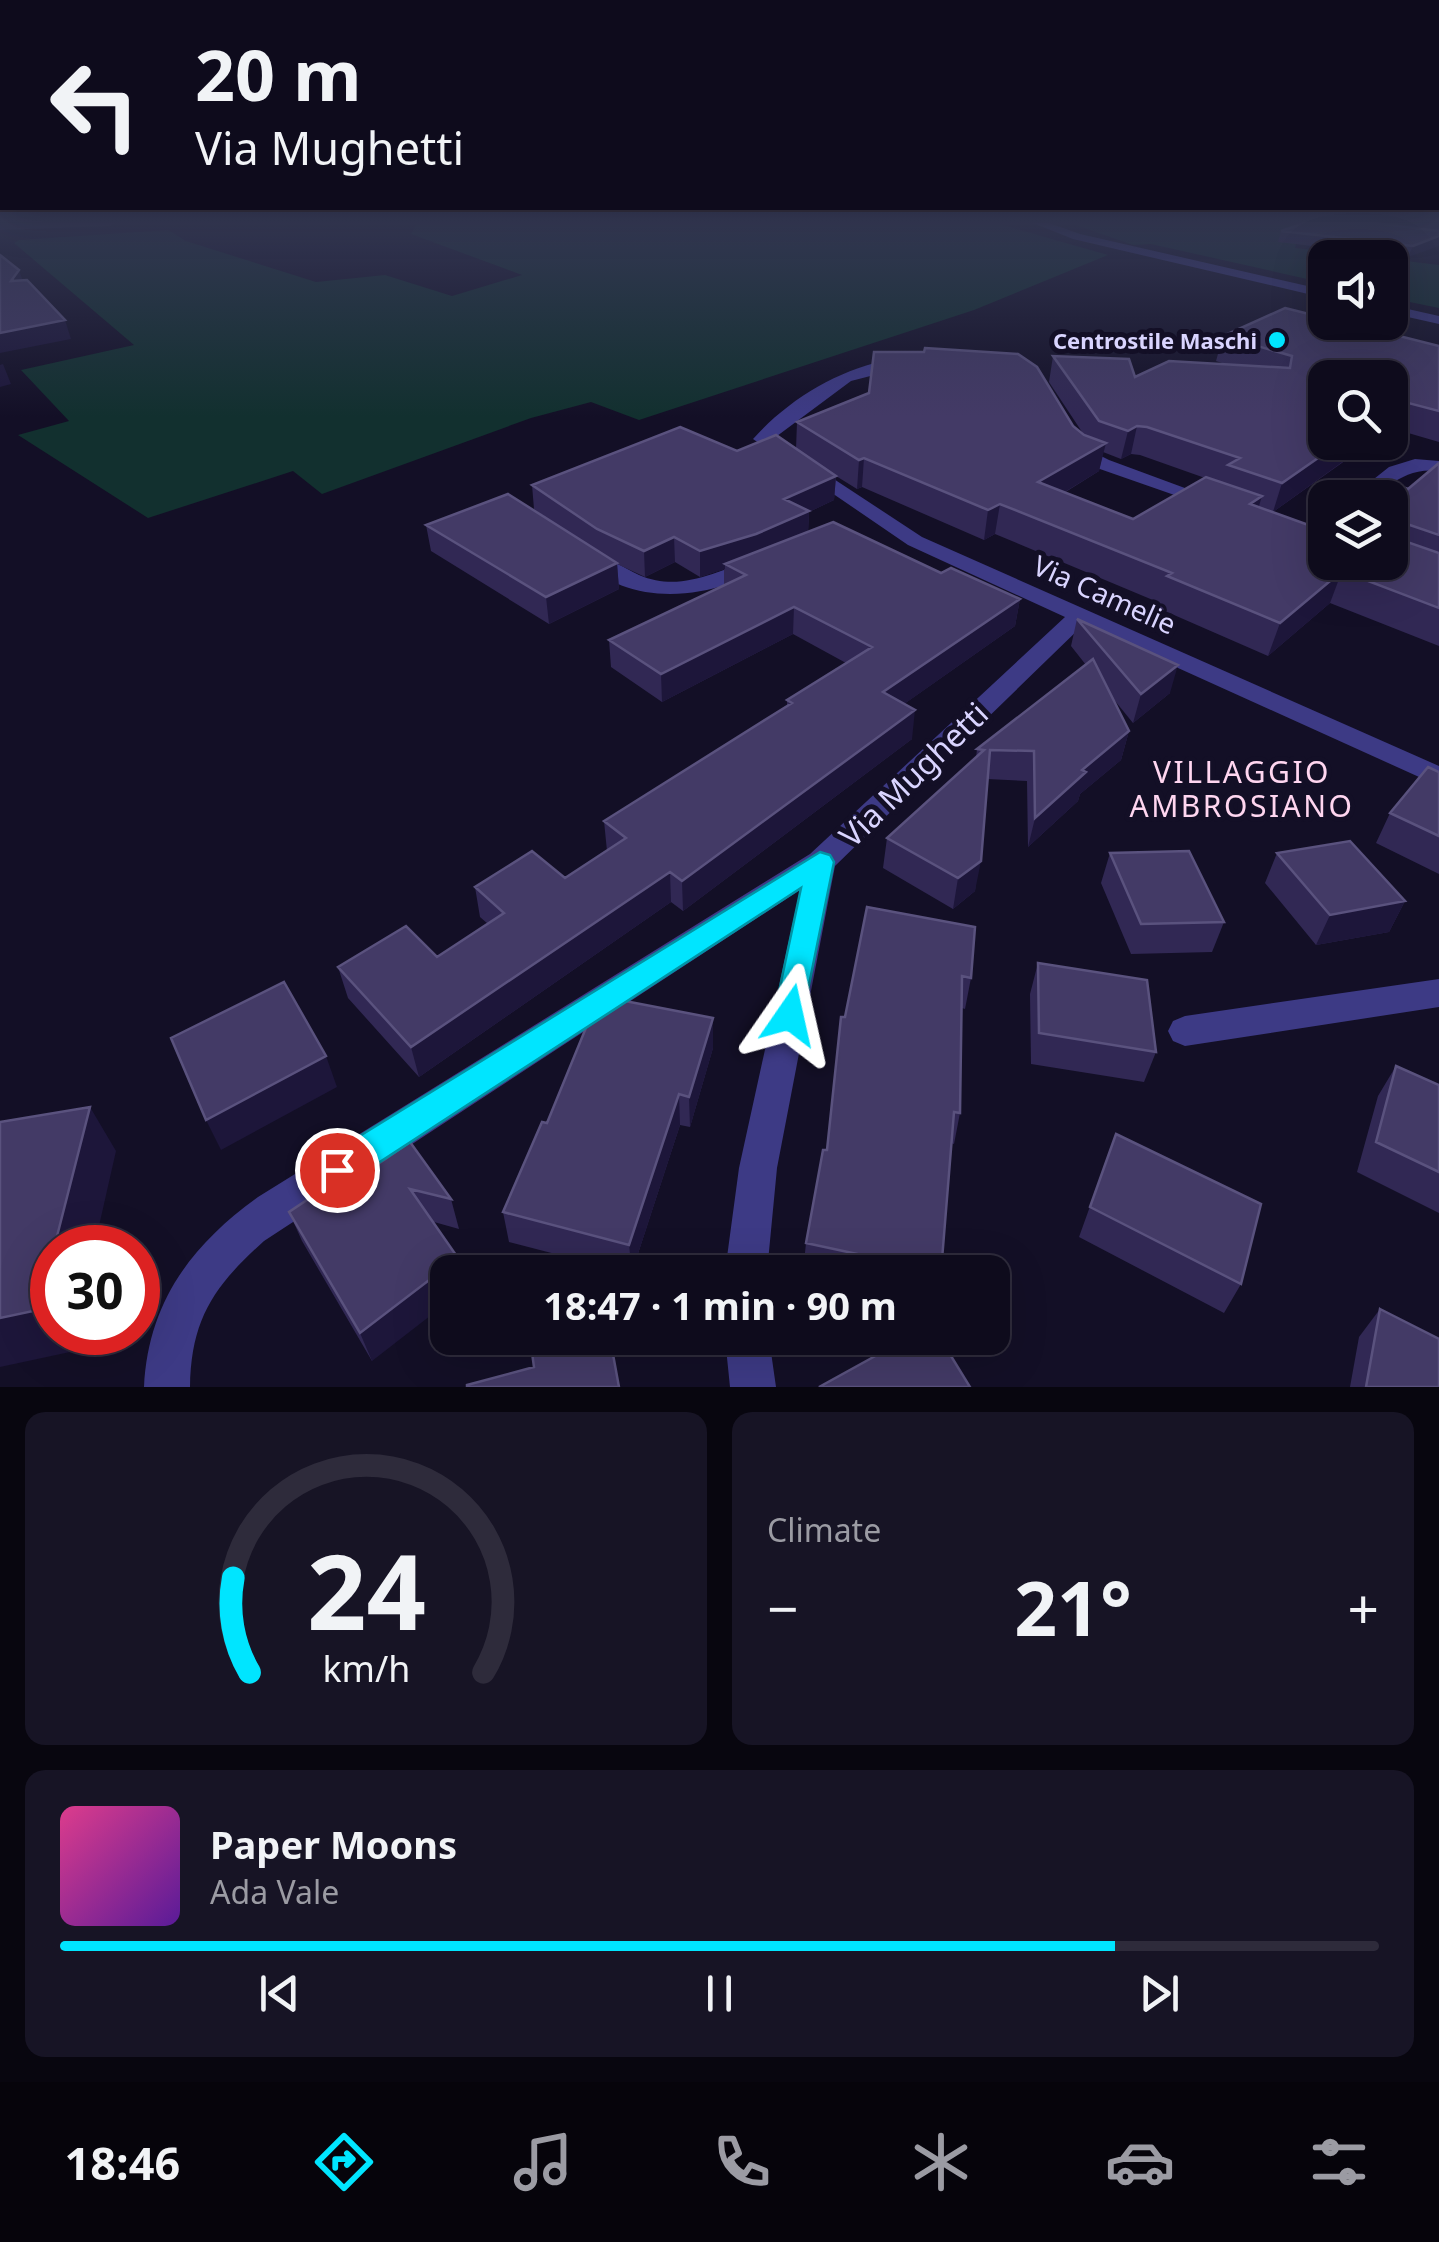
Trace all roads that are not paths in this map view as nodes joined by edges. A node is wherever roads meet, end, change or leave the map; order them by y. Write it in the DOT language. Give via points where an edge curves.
graph roads {
  1 [pos="1408,313"];
  2 [pos="1439,320"];
  3 [pos="914,366"];
  4 [pos="1071,444"];
  5 [pos="1439,466"];
  6 [pos="1382,480"];
  7 [pos="1234,510"];
  8 [pos="579,550"];
  9 [pos="775,558"];
  10 [pos="1080,616"];
  11 [pos="1439,777"];
  12 [pos="820,862"];
  13 [pos="1439,993"];
  14 [pos="1185,1032"];
  15 [pos="748,1255"];
  16 [pos="749,1355"];
  17 [pos="166,1387"];
  18 [pos="752,1387"];
  1 -- 2 [label="street"];
  3 -- 10 [label="street, Via Camelie" via="883,364 844,376 762,438 866,522"];
  4 -- 7 [label="street"];
  5 -- 6 [label="street" via="1400,466"];
  8 -- 9 [label="street" via="633,583 660,590 695,588"];
  10 -- 11 [label="street, Via Camelie"];
  10 -- 12 [label="street, Via Mughetti"];
  12 -- 15 [label="street" via="758,1168"];
  12 -- 17 [label="street, Via Mughetti" via="226,1246 190,1288 170,1338"];
  13 -- 14 [label="street"];
  16 -- 18 [label="street"];
}
